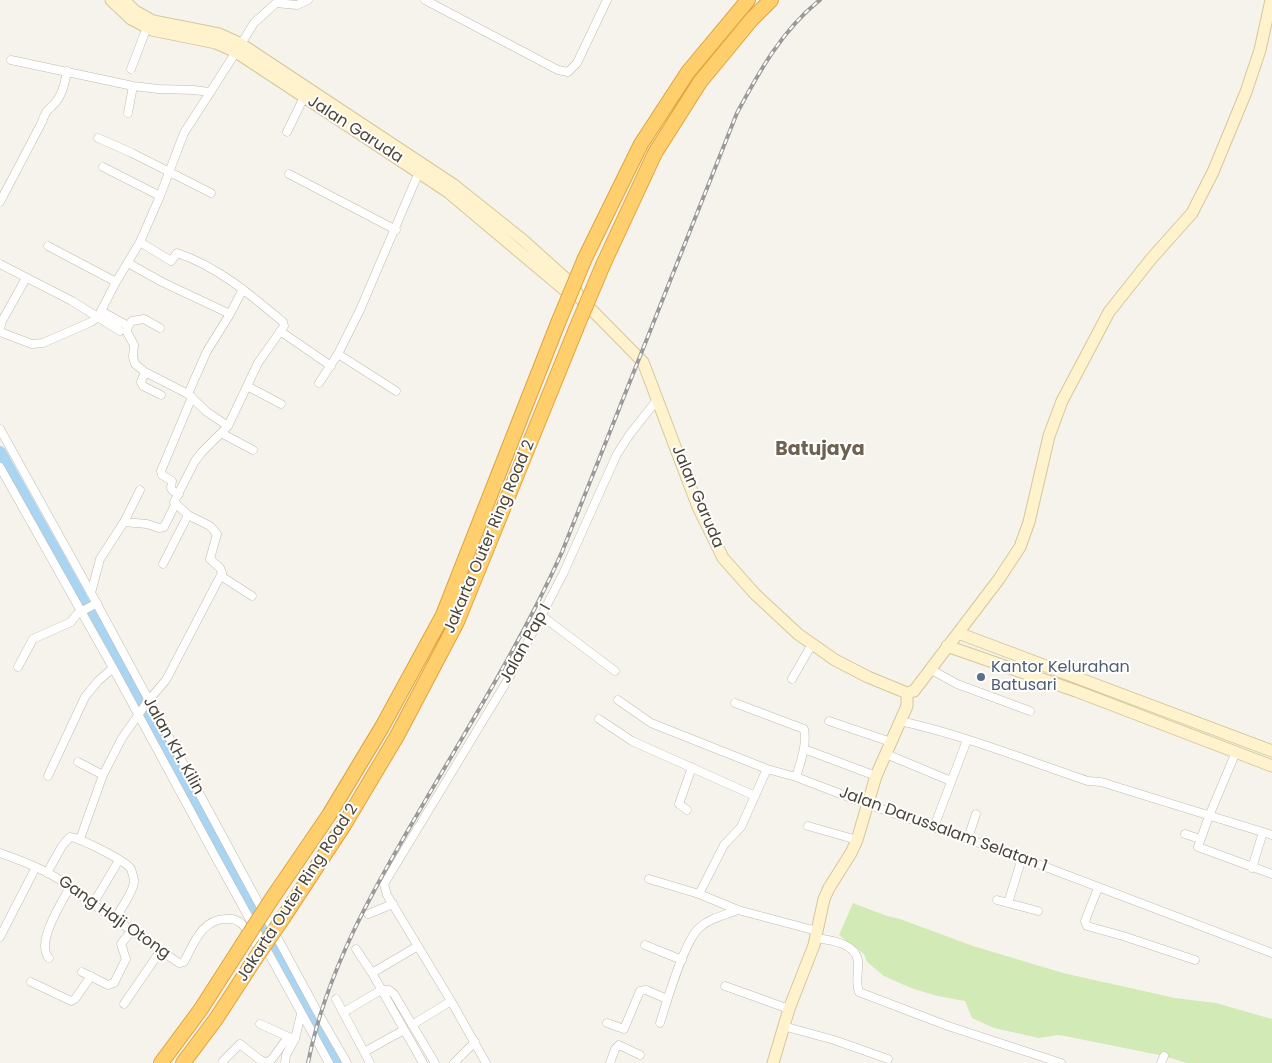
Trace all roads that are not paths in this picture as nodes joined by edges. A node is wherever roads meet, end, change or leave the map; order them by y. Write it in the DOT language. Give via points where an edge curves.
graph roads {
  1 [pos="112,0"];
  2 [pos="124,0"];
  3 [pos="308,0"];
  4 [pos="425,0"];
  5 [pos="606,0"];
  6 [pos="748,0"];
  7 [pos="771,0"];
  8 [pos="1271,0"];
  9 [pos="147,27"];
  10 [pos="238,48"];
  11 [pos="11,60"];
  12 [pos="131,69"];
  13 [pos="67,71"];
  14 [pos="133,86"];
  15 [pos="209,92"];
  16 [pos="304,97"];
  17 [pos="325,105"];
  18 [pos="128,113"];
  19 [pos="350,122"];
  20 [pos="287,132"];
  21 [pos="98,138"];
  22 [pos="103,167"];
  23 [pos="170,172"];
  24 [pos="419,172"];
  25 [pos="288,174"];
  26 [pos="451,189"];
  27 [pos="211,193"];
  28 [pos="160,196"];
  29 [pos="0,202"];
  30 [pos="396,230"];
  31 [pos="140,242"];
  32 [pos="48,246"];
  33 [pos="128,263"];
  34 [pos="0,264"];
  35 [pos="26,278"];
  36 [pos="116,282"];
  37 [pos="243,288"];
  38 [pos="100,314"];
  39 [pos="230,314"];
  40 [pos="128,326"];
  41 [pos="160,328"];
  42 [pos="0,331"];
  43 [pos="120,331"];
  44 [pos="280,331"];
  45 [pos="338,354"];
  46 [pos="331,366"];
  47 [pos="145,372"];
  48 [pos="319,383"];
  49 [pos="247,386"];
  50 [pos="396,391"];
  51 [pos="161,395"];
  52 [pos="190,395"];
  53 [pos="657,400"];
  54 [pos="280,404"];
  55 [pos="228,426"];
  56 [pos="0,429"];
  57 [pos="221,433"];
  58 [pos="253,450"];
  59 [pos="0,467"];
  60 [pos="140,490"];
  61 [pos="179,494"];
  62 [pos="176,503"];
  63 [pos="188,515"];
  64 [pos="124,522"];
  65 [pos="163,564"];
  66 [pos="221,576"];
  67 [pos="91,593"];
  68 [pos="252,596"];
  69 [pos="89,607"];
  70 [pos="542,616"];
  71 [pos="958,633"];
  72 [pos="812,644"];
  73 [pos="947,646"];
  74 [pos="18,667"];
  75 [pos="113,668"];
  76 [pos="930,669"];
  77 [pos="615,671"];
  78 [pos="792,679"];
  79 [pos="907,693"];
  80 [pos="618,700"];
  81 [pos="147,703"];
  82 [pos="735,703"];
  83 [pos="1030,711"];
  84 [pos="139,714"];
  85 [pos="599,719"];
  86 [pos="829,721"];
  87 [pos="900,721"];
  88 [pos="967,740"];
  89 [pos="891,742"];
  90 [pos="804,749"];
  91 [pos="1272,751"];
  92 [pos="1236,752"];
  93 [pos="886,754"];
  94 [pos="78,762"];
  95 [pos="692,766"];
  96 [pos="1272,766"];
  97 [pos="767,769"];
  98 [pos="103,775"];
  99 [pos="48,776"];
  100 [pos="876,776"];
  101 [pos="796,777"];
  102 [pos="950,781"];
  103 [pos="755,796"];
  104 [pos="867,804"];
  105 [pos="687,810"];
  106 [pos="976,814"];
  107 [pos="1209,816"];
  108 [pos="808,826"];
  109 [pos="934,827"];
  110 [pos="1263,832"];
  111 [pos="1185,834"];
  112 [pos="1272,835"];
  113 [pos="968,838"];
  114 [pos="80,839"];
  115 [pos="1200,839"];
  116 [pos="857,840"];
  117 [pos="0,853"];
  118 [pos="1022,858"];
  119 [pos="119,860"];
  120 [pos="36,867"];
  121 [pos="1252,868"];
  122 [pos="47,873"];
  123 [pos="1272,874"];
  124 [pos="649,879"];
  125 [pos="70,886"];
  126 [pos="1098,888"];
  127 [pos="699,894"];
  128 [pos="997,900"];
  129 [pos="1008,903"];
  130 [pos="93,904"];
  131 [pos="393,904"];
  132 [pos="738,910"];
  133 [pos="1038,911"];
  134 [pos="368,914"];
  135 [pos="115,919"];
  136 [pos="132,930"];
  137 [pos="816,934"];
  138 [pos="0,938"];
  139 [pos="645,945"];
  140 [pos="418,946"];
  141 [pos="356,949"];
  142 [pos="161,950"];
  143 [pos="1272,953"];
  144 [pos="49,958"];
  145 [pos="682,960"];
  146 [pos="1196,960"];
  147 [pos="275,967"];
  148 [pos="82,972"];
  149 [pos="372,973"];
  150 [pos="91,976"];
  151 [pos="31,982"];
  152 [pos="725,986"];
  153 [pos="381,990"];
  154 [pos="336,999"];
  155 [pos="668,999"];
  156 [pos="451,1001"];
  157 [pos="124,1004"];
  158 [pos="789,1010"];
  159 [pos="344,1012"];
  160 [pos="302,1014"];
  161 [pos="607,1023"];
  162 [pos="660,1023"];
  163 [pos="260,1024"];
  164 [pos="412,1025"];
  165 [pos="783,1026"];
  166 [pos="404,1030"];
  167 [pos="291,1038"];
  168 [pos="474,1042"];
  169 [pos="364,1052"];
  170 [pos="640,1055"];
  171 [pos="888,1059"];
  172 [pos="223,1061"];
  173 [pos="1058,1062"];
  174 [pos="161,1063"];
  175 [pos="183,1063"];
  176 [pos="285,1063"];
  177 [pos="329,1063"];
  178 [pos="347,1063"];
  179 [pos="370,1063"];
  180 [pos="423,1063"];
  181 [pos="435,1063"];
  182 [pos="454,1063"];
  183 [pos="486,1063"];
  184 [pos="610,1063"];
  185 [pos="773,1063"];
  1 -- 9 [label="main road, Jalan Garuda" via="131,20"];
  2 -- 10 [label="main road, Jalan Garuda" via="152,21 219,34"];
  3 -- 10 [label="street" via="298,5 276,3 254,23"];
  4 -- 5 [label="street" via="558,70 568,72 577,63"];
  6 -- 174 [label="highway, Jakarta Outer Ring Road 2, bridge" via="688,72 641,144 585,258 443,615 382,728 329,815 201,1009"];
  7 -- 175 [label="highway, Jakarta Outer Ring Road 2, bridge" via="700,82 655,153 603,265 457,622 397,736 344,825 216,1019"];
  8 -- 71 [label="main road" via="1246,92 1209,180 1192,213 1151,259 1100,328 1062,400 1049,436 1020,547"];
  9 -- 10 [label="main road, Jalan Garuda"];
  9 -- 12 [label="street"];
  10 -- 15 [label="street"];
  10 -- 16 [label="main road, Jalan Garuda"];
  10 -- 17 [label="main road, Jalan Garuda"];
  11 -- 13 [label="street"];
  13 -- 14 [label="street"];
  13 -- 29 [label="street" via="63,91 45,111"];
  14 -- 15 [label="street"];
  14 -- 18 [label="street"];
  15 -- 23 [label="street" via="184,133"];
  16 -- 17 [label="main road, Jalan Garuda"];
  16 -- 20 [label="street"];
  17 -- 19 [label="main road, Jalan Garuda"];
  19 -- 24 [label="main road, Jalan Garuda"];
  19 -- 26 [label="main road, Jalan Garuda"];
  21 -- 23 [label="street"];
  22 -- 28 [label="street"];
  23 -- 27 [label="street"];
  23 -- 28 [label="street"];
  24 -- 26 [label="main road, Jalan Garuda"];
  24 -- 30 [label="street"];
  25 -- 30 [label="street"];
  26 -- 53 [label="main road, Jalan Garuda" via="519,244 567,292 579,297 643,362"];
  28 -- 31 [label="street"];
  30 -- 45 [label="street"];
  31 -- 33 [label="street"];
  31 -- 37 [label="street" via="171,260 177,253 192,258"];
  32 -- 36 [label="street"];
  33 -- 36 [label="street"];
  33 -- 39 [label="street"];
  34 -- 35 [label="street"];
  35 -- 38 [label="street"];
  35 -- 42 [label="street" via="2,321"];
  36 -- 38 [label="street"];
  37 -- 39 [label="street"];
  37 -- 44 [label="street" via="283,322"];
  38 -- 40 [label="street"];
  38 -- 42 [label="street" via="91,322 42,343 32,344"];
  38 -- 43 [label="street"];
  39 -- 52 [label="street" via="207,351"];
  40 -- 41 [label="street" via="132,321 144,319"];
  40 -- 47 [label="street" via="127,332 134,345 133,357"];
  44 -- 46 [label="street"];
  44 -- 49 [label="street"];
  45 -- 46 [label="street"];
  45 -- 50 [label="street"];
  46 -- 48 [label="street"];
  47 -- 51 [label="street" via="141,382 143,386"];
  47 -- 52 [label="street"];
  49 -- 54 [label="street"];
  49 -- 55 [label="street"];
  52 -- 55 [label="street"];
  52 -- 61 [label="street" via="161,471 162,476 172,481 173,491"];
  53 -- 70 [label="street, Jalan Pap I" via="617,454"];
  53 -- 72 [label="main road, Jalan Garuda" via="698,507 723,558 767,606"];
  55 -- 57 [label="street"];
  56 -- 67 [label="street, Jalan KH. Kilin"];
  57 -- 58 [label="street"];
  57 -- 61 [label="street" via="195,461"];
  59 -- 69 [label="street, Jalan KH. Kilin"];
  60 -- 64 [label="street"];
  61 -- 62 [label="street"];
  62 -- 63 [label="street"];
  62 -- 64 [label="street" via="164,527"];
  63 -- 65 [label="street"];
  63 -- 66 [label="street" via="210,526 217,534 210,559 220,568"];
  64 -- 67 [label="street" via="100,559"];
  66 -- 68 [label="street"];
  66 -- 81 [label="street" via="166,680"];
  67 -- 69 [label="street, Jalan KH. Kilin"];
  69 -- 74 [label="street" via="71,622 33,639"];
  69 -- 75 [label="street, Jalan KH. Kilin"];
  69 -- 81 [label="street, Jalan KH. Kilin"];
  70 -- 77 [label="street"];
  70 -- 131 [label="street, Jalan Pap I" via="510,676 384,884"];
  71 -- 73 [label="main road"];
  71 -- 91 [label="main road"];
  72 -- 78 [label="street"];
  72 -- 79 [label="main road, Jalan Garuda" via="868,677"];
  73 -- 76 [label="main road"];
  73 -- 92 [label="main road"];
  75 -- 84 [label="street, Jalan KH. Kilin"];
  75 -- 99 [label="street" via="85,697"];
  76 -- 79 [label="main road" via="914,690"];
  76 -- 83 [label="street" via="957,684"];
  79 -- 87 [label="main road" via="907,706"];
  80 -- 97 [label="street, Jalan Darussalam Selatan 1" via="651,723"];
  81 -- 84 [label="street"];
  81 -- 178 [label="street, Jalan KH. Kilin"];
  82 -- 90 [label="street" via="804,729"];
  84 -- 98 [label="street"];
  84 -- 147 [label="street, Jalan KH. Kilin"];
  85 -- 95 [label="street" via="632,741"];
  86 -- 89 [label="street"];
  87 -- 88 [label="street"];
  87 -- 89 [label="main road"];
  88 -- 102 [label="street"];
  88 -- 107 [label="street" via="1088,781 1101,782"];
  89 -- 93 [label="main road"];
  90 -- 100 [label="street"];
  90 -- 101 [label="street"];
  92 -- 96 [label="main road"];
  92 -- 107 [label="street"];
  93 -- 100 [label="main road"];
  93 -- 102 [label="street"];
  94 -- 98 [label="street"];
  95 -- 103 [label="street"];
  95 -- 105 [label="street" via="679,804"];
  97 -- 101 [label="street, Jalan Darussalam Selatan 1"];
  97 -- 103 [label="street"];
  98 -- 114 [label="street"];
  100 -- 104 [label="main road"];
  101 -- 104 [label="street, Jalan Darussalam Selatan 1"];
  102 -- 109 [label="street"];
  103 -- 127 [label="street" via="741,828 724,845"];
  104 -- 109 [label="street, Jalan Darussalam Selatan 1"];
  104 -- 116 [label="main road"];
  106 -- 113 [label="street"];
  107 -- 110 [label="street"];
  107 -- 115 [label="street"];
  108 -- 116 [label="street"];
  109 -- 113 [label="street, Jalan Darussalam Selatan 1"];
  110 -- 112 [label="street"];
  110 -- 121 [label="street"];
  111 -- 115 [label="street"];
  113 -- 118 [label="street, Jalan Darussalam Selatan 1"];
  114 -- 119 [label="street"];
  114 -- 122 [label="street" via="70,837 66,841"];
  115 -- 121 [label="street" via="1198,846 1201,849"];
  116 -- 137 [label="main road" via="824,899"];
  117 -- 120 [label="street, Gang Haji Otong"];
  118 -- 126 [label="street, Jalan Darussalam Selatan 1"];
  118 -- 129 [label="street"];
  119 -- 130 [label="street"];
  119 -- 135 [label="street" via="131,869 134,880"];
  120 -- 122 [label="street, Gang Haji Otong"];
  120 -- 138 [label="street"];
  121 -- 123 [label="street"];
  122 -- 125 [label="street, Gang Haji Otong"];
  124 -- 127 [label="street"];
  125 -- 130 [label="street, Gang Haji Otong"];
  125 -- 144 [label="street" via="46,933 45,952"];
  126 -- 143 [label="street, Jalan Darussalam Selatan 1"];
  126 -- 146 [label="street" via="1085,921 1087,926"];
  127 -- 132 [label="street"];
  128 -- 129 [label="street"];
  129 -- 133 [label="street"];
  130 -- 135 [label="street, Gang Haji Otong"];
  131 -- 134 [label="street"];
  131 -- 140 [label="street"];
  132 -- 137 [label="street"];
  132 -- 145 [label="street" via="707,922 698,930"];
  135 -- 136 [label="street, Gang Haji Otong"];
  136 -- 142 [label="street, Gang Haji Otong"];
  136 -- 150 [label="street" via="121,944 126,959 114,983 108,985"];
  137 -- 158 [label="main road"];
  137 -- 173 [label="street" via="852,950 858,959 859,992 948,1026"];
  139 -- 145 [label="street"];
  140 -- 149 [label="street"];
  140 -- 156 [label="street"];
  141 -- 149 [label="street"];
  142 -- 147 [label="street, Gang Haji Otong" via="182,963 201,930 213,921 228,918 242,924 269,964"];
  142 -- 157 [label="street"];
  145 -- 155 [label="street"];
  147 -- 160 [label="street, Jalan KH. Kilin"];
  148 -- 150 [label="street"];
  149 -- 153 [label="street"];
  150 -- 151 [label="street" via="75,999 70,1001"];
  152 -- 158 [label="street"];
  153 -- 159 [label="street"];
  153 -- 164 [label="street" via="391,991"];
  153 -- 166 [label="street"];
  154 -- 159 [label="street"];
  155 -- 161 [label="street" via="646,990 640,991 624,1029"];
  155 -- 162 [label="street"];
  156 -- 164 [label="street"];
  156 -- 168 [label="street"];
  158 -- 165 [label="main road"];
  159 -- 169 [label="street"];
  160 -- 167 [label="street"];
  160 -- 177 [label="street, Jalan KH. Kilin"];
  163 -- 167 [label="street"];
  164 -- 181 [label="street"];
  165 -- 171 [label="street"];
  165 -- 185 [label="main road"];
  166 -- 169 [label="street"];
  166 -- 180 [label="street"];
  167 -- 172 [label="street" via="266,1063 240,1044"];
  167 -- 176 [label="street"];
  168 -- 182 [label="street"];
  168 -- 183 [label="street"];
  169 -- 179 [label="street"];
  170 -- 184 [label="street" via="619,1046"];
}
